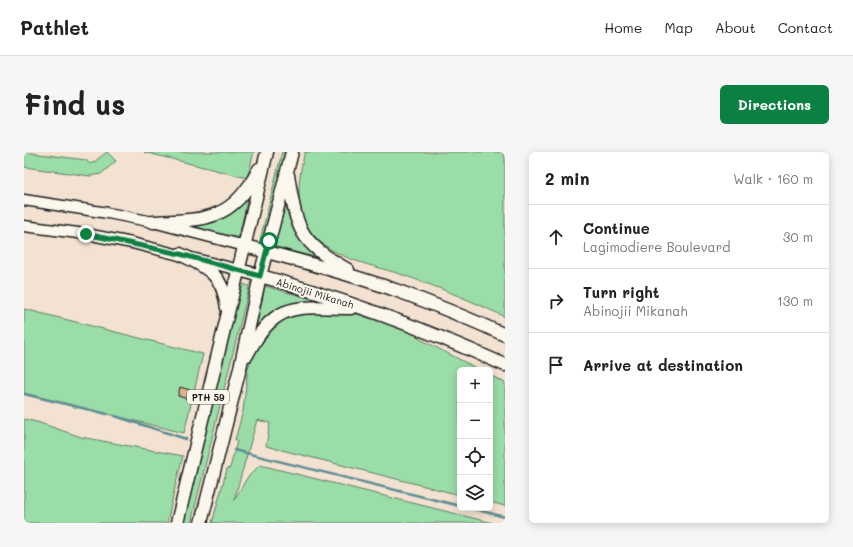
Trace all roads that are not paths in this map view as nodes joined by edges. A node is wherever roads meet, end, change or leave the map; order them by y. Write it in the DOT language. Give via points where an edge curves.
graph roads {
  1 [pos="292,152"];
  2 [pos="267,153"];
  3 [pos="288,170"];
  4 [pos="24,200"];
  5 [pos="153,222"];
  6 [pos="24,226"];
  7 [pos="245,246"];
  8 [pos="266,252"];
  9 [pos="180,254"];
  10 [pos="239,270"];
  11 [pos="260,276"];
  12 [pos="367,280"];
  13 [pos="366,309"];
  14 [pos="228,314"];
  15 [pos="505,335"];
  16 [pos="505,364"];
  17 [pos="240,368"];
  18 [pos="177,523"];
  19 [pos="201,523"];
  1 -- 3 [label="main road, PTH 59"];
  2 -- 5 [label="main road" via="246,189 225,211 190,220"];
  2 -- 7 [label="main road, PTH 59"];
  3 -- 8 [label="main road, PTH 59"];
  3 -- 12 [label="main road" via="301,231 317,250"];
  4 -- 5 [label="street"];
  5 -- 7 [label="street"];
  6 -- 9 [label="street, Abinojii Mikanah" via="100,237"];
  7 -- 8 [label="main road"];
  7 -- 10 [label="main road, PTH 59"];
  8 -- 11 [label="main road, PTH 59"];
  8 -- 12 [label="main road"];
  9 -- 10 [label="street, Abinojii Mikanah"];
  9 -- 14 [label="main road" via="203,265 218,278 226,295"];
  10 -- 11 [label="main road, Abinojii Mikanah"];
  10 -- 14 [label="main road, PTH 59"];
  11 -- 13 [label="main road, Abinojii Mikanah"];
  11 -- 17 [label="main road, PTH 59"];
  12 -- 15 [label="main road" via="455,312"];
  13 -- 16 [label="main road, Abinojii Mikanah" via="417,327"];
  13 -- 17 [label="main road" via="311,307 277,315 266,325"];
  14 -- 18 [label="main road, PTH 59"];
  17 -- 19 [label="main road, PTH 59"];
}
